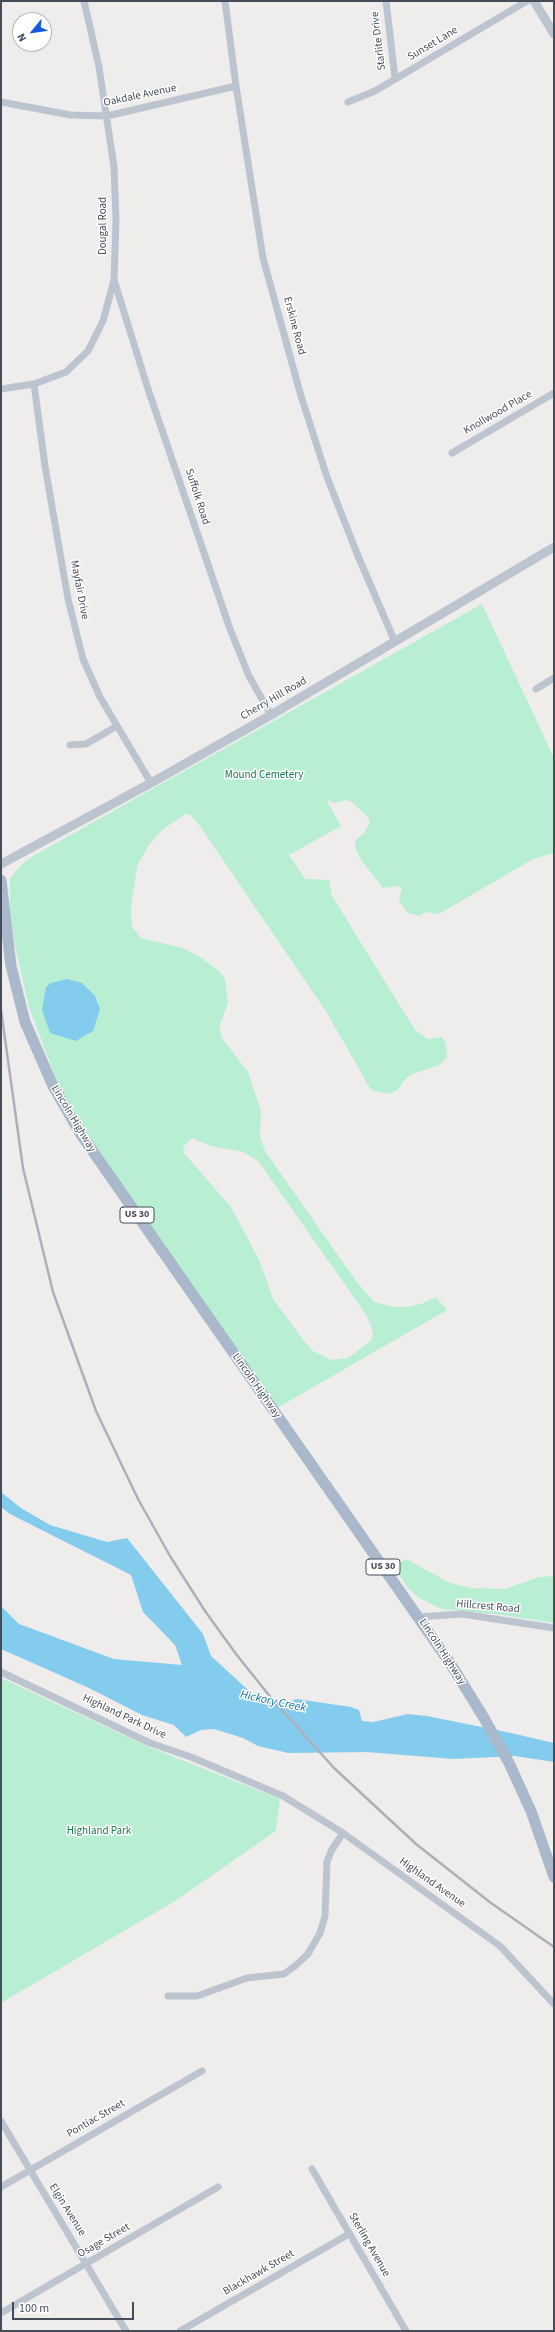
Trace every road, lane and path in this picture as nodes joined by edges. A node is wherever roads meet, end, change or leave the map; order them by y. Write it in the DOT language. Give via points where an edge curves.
graph roads {
  1 [pos="84,1"];
  2 [pos="225,1"];
  3 [pos="386,1"];
  4 [pos="527,1"];
  5 [pos="534,1"];
  6 [pos="554,34"];
  7 [pos="395,78"];
  8 [pos="236,86"];
  9 [pos="1,102"];
  10 [pos="348,102"];
  11 [pos="108,116"];
  12 [pos="114,280"];
  13 [pos="34,384"];
  14 [pos="1,389"];
  15 [pos="554,393"];
  16 [pos="452,453"];
  17 [pos="554,547"];
  18 [pos="395,642"];
  19 [pos="554,678"];
  20 [pos="536,689"];
  21 [pos="271,715"];
  22 [pos="117,726"];
  23 [pos="70,745"];
  24 [pos="151,784"];
  25 [pos="1,864"];
  26 [pos="1,880"];
  27 [pos="419,1617"];
  28 [pos="554,1628"];
  29 [pos="1,1672"];
  30 [pos="283,1796"];
  31 [pos="343,1833"];
  32 [pos="554,1876"];
  33 [pos="168,1996"];
  34 [pos="554,2004"];
  35 [pos="202,2071"];
  36 [pos="1,2121"];
  37 [pos="312,2169"];
  38 [pos="30,2170"];
  39 [pos="1,2187"];
  40 [pos="218,2187"];
  41 [pos="349,2234"];
  42 [pos="87,2264"];
  43 [pos="1,2313"];
  44 [pos="126,2331"];
  45 [pos="180,2331"];
  46 [pos="406,2331"];
  1 -- 11 [label="street, Dougal Road" via="100,67"];
  2 -- 8 [label="street, Erskine Road"];
  3 -- 7 [label="street, Starlite Drive"];
  4 -- 7 [label="street, Sunset Lane"];
  5 -- 6 [label="street"];
  7 -- 10 [label="street, Sunset Lane" via="375,91"];
  8 -- 11 [label="street, Oakdale Avenue"];
  8 -- 18 [label="street, Erskine Road" via="263,258 301,396 330,484"];
  9 -- 11 [label="street, Oakdale Avenue" via="71,115"];
  11 -- 12 [label="street, Dougal Road" via="114,167 116,220"];
  12 -- 13 [label="street, Dougal Road" via="103,321 88,351 66,372"];
  12 -- 21 [label="street, Suffolk Road" via="148,389 230,629 249,676"];
  13 -- 14 [label="street, Dougal Road"];
  13 -- 22 [label="street, Mayfair Drive" via="68,599 83,660"];
  15 -- 16 [label="street, Knollwood Place"];
  17 -- 18 [label="street, Cherry Hill Road"];
  18 -- 21 [label="street, Cherry Hill Road"];
  19 -- 20 [label="street"];
  21 -- 24 [label="street, Cherry Hill Road"];
  22 -- 23 [label="street" via="86,744"];
  22 -- 24 [label="street, Mayfair Drive"];
  24 -- 25 [label="street, Cherry Hill Road"];
  26 -- 27 [label="main road, Lincoln Highway / US 30" via="11,966 24,1015 60,1099 80,1133"];
  27 -- 28 [label="street, Hillcrest Road" via="462,1614"];
  27 -- 32 [label="main road, Lincoln Highway / US 30" via="476,1704 509,1763 531,1810"];
  29 -- 30 [label="street, Highland Park Drive" via="150,1743 191,1757"];
  30 -- 31 [label="street, Highland Avenue"];
  31 -- 33 [label="street" via="327,1862 325,1916 320,1933 308,1954 284,1974 247,1978 197,1996"];
  31 -- 34 [label="street, Highland Avenue" via="500,1946"];
  35 -- 38 [label="street, Pontiac Street"];
  36 -- 38 [label="street, Elgin Avenue"];
  37 -- 41 [label="street, Sterling Avenue"];
  38 -- 39 [label="street, Pontiac Street"];
  38 -- 42 [label="street, Elgin Avenue"];
  40 -- 42 [label="street, Osage Street"];
  41 -- 45 [label="street, Blackhawk Street"];
  41 -- 46 [label="street, Sterling Avenue"];
  42 -- 43 [label="street, Osage Street"];
  42 -- 44 [label="street, Elgin Avenue"];
}
